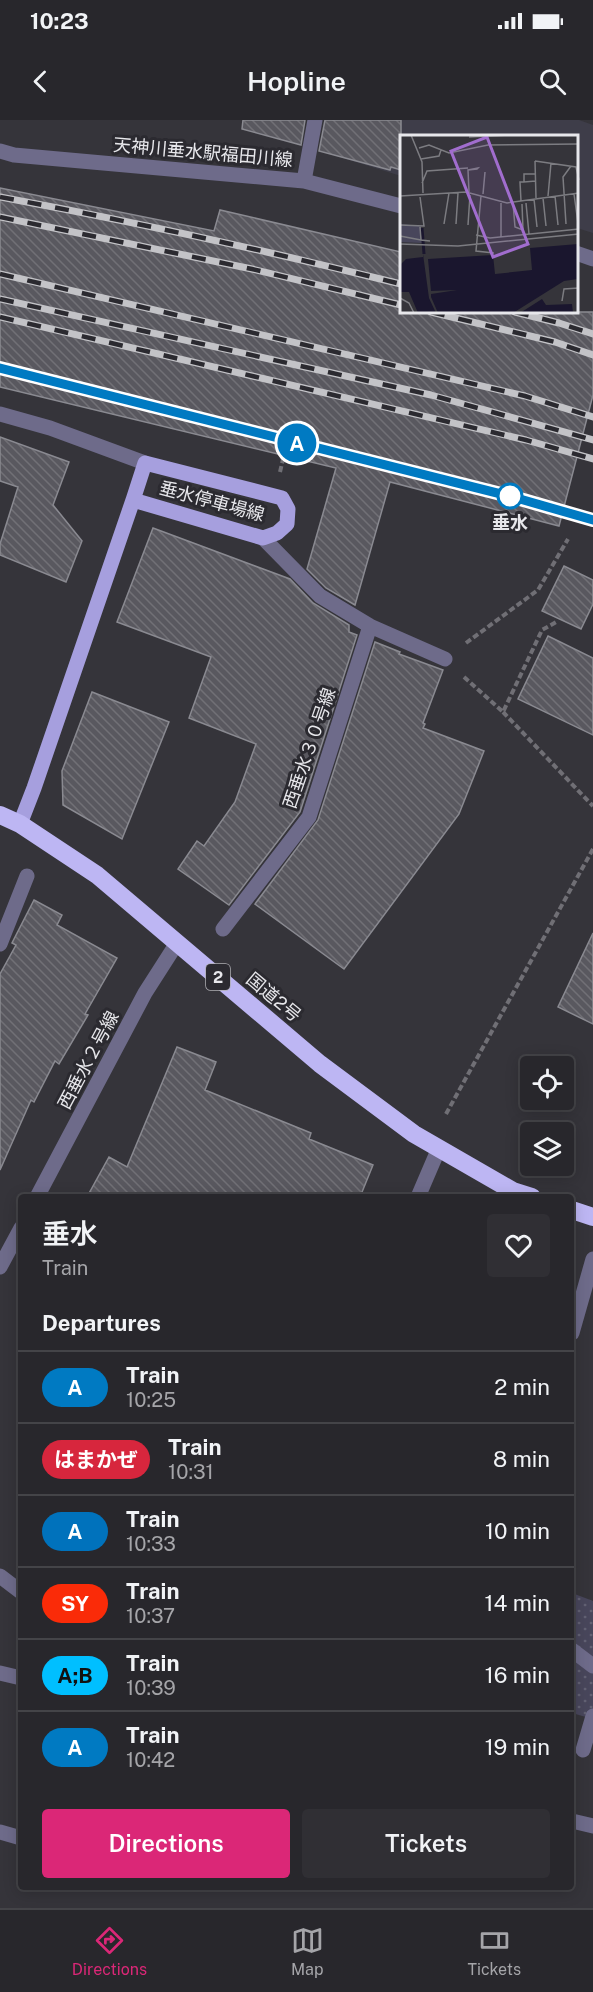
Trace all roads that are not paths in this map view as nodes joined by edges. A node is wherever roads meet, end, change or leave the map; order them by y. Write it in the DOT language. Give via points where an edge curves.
graph roads {
  1 [pos="315,120"];
  2 [pos="0,151"];
  3 [pos="304,181"];
  4 [pos="400,206"];
  5 [pos="578,254"];
  6 [pos="593,259"];
  7 [pos="0,414"];
  8 [pos="145,463"];
  9 [pos="132,500"];
  10 [pos="263,538"];
  11 [pos="320,596"];
  12 [pos="360,606"];
  13 [pos="370,626"];
  14 [pos="445,659"];
  15 [pos="0,815"];
  16 [pos="20,824"];
  17 [pos="27,876"];
  18 [pos="223,929"];
  19 [pos="177,943"];
  20 [pos="0,944"];
  21 [pos="439,1148"];
  22 [pos="39,1194"];
  23 [pos="419,1194"];
  24 [pos="522,1194"];
  25 [pos="574,1211"];
  26 [pos="593,1217"];
  27 [pos="18,1234"];
  28 [pos="593,1260"];
  29 [pos="0,1267"];
  30 [pos="574,1326"];
  31 [pos="0,1576"];
  32 [pos="18,1590"];
  33 [pos="574,1652"];
  34 [pos="593,1666"];
  35 [pos="0,1673"];
  36 [pos="18,1677"];
  37 [pos="593,1716"];
  38 [pos="583,1750"];
  39 [pos="574,1821"];
  40 [pos="593,1826"];
  41 [pos="0,1832"];
  42 [pos="18,1837"];
  1 -- 3 [label="street"];
  2 -- 3 [label="street, 天神川垂水駅福田川線"];
  3 -- 4 [label="street, 天神川垂水駅福田川線"];
  5 -- 6 [label="street"];
  7 -- 8 [label="street"];
  8 -- 9 [label="main road, 垂水停車場線"];
  8 -- 10 [label="main road, 垂水停車場線" via="282,498 288,509 287,524"];
  9 -- 10 [label="main road, 垂水停車場線"];
  9 -- 16 [label="main road, 垂水停車場線"];
  10 -- 11 [label="street"];
  11 -- 12 [label="street"];
  11 -- 13 [label="street"];
  13 -- 14 [label="street"];
  13 -- 18 [label="street, 西垂水３０号線" via="309,817"];
  15 -- 16 [label="highway, 国道2号 / 2"];
  16 -- 19 [label="highway, 国道2号 / 2" via="97,875"];
  17 -- 20 [label="street"];
  19 -- 21 [label="highway, 国道2号 / 2" via="320,1064"];
  19 -- 22 [label="street, 西垂水２号線" via="145,993"];
  21 -- 23 [label="street"];
  21 -- 24 [label="highway, 国道2号 / 2"];
  25 -- 26 [label="highway"];
  27 -- 29 [label="street"];
  28 -- 30 [label="street"];
  31 -- 32 [label="street"];
  33 -- 34 [label="street"];
  35 -- 36 [label="street"];
  37 -- 38 [label="street"];
  39 -- 40 [label="street"];
  41 -- 42 [label="street"];
}
